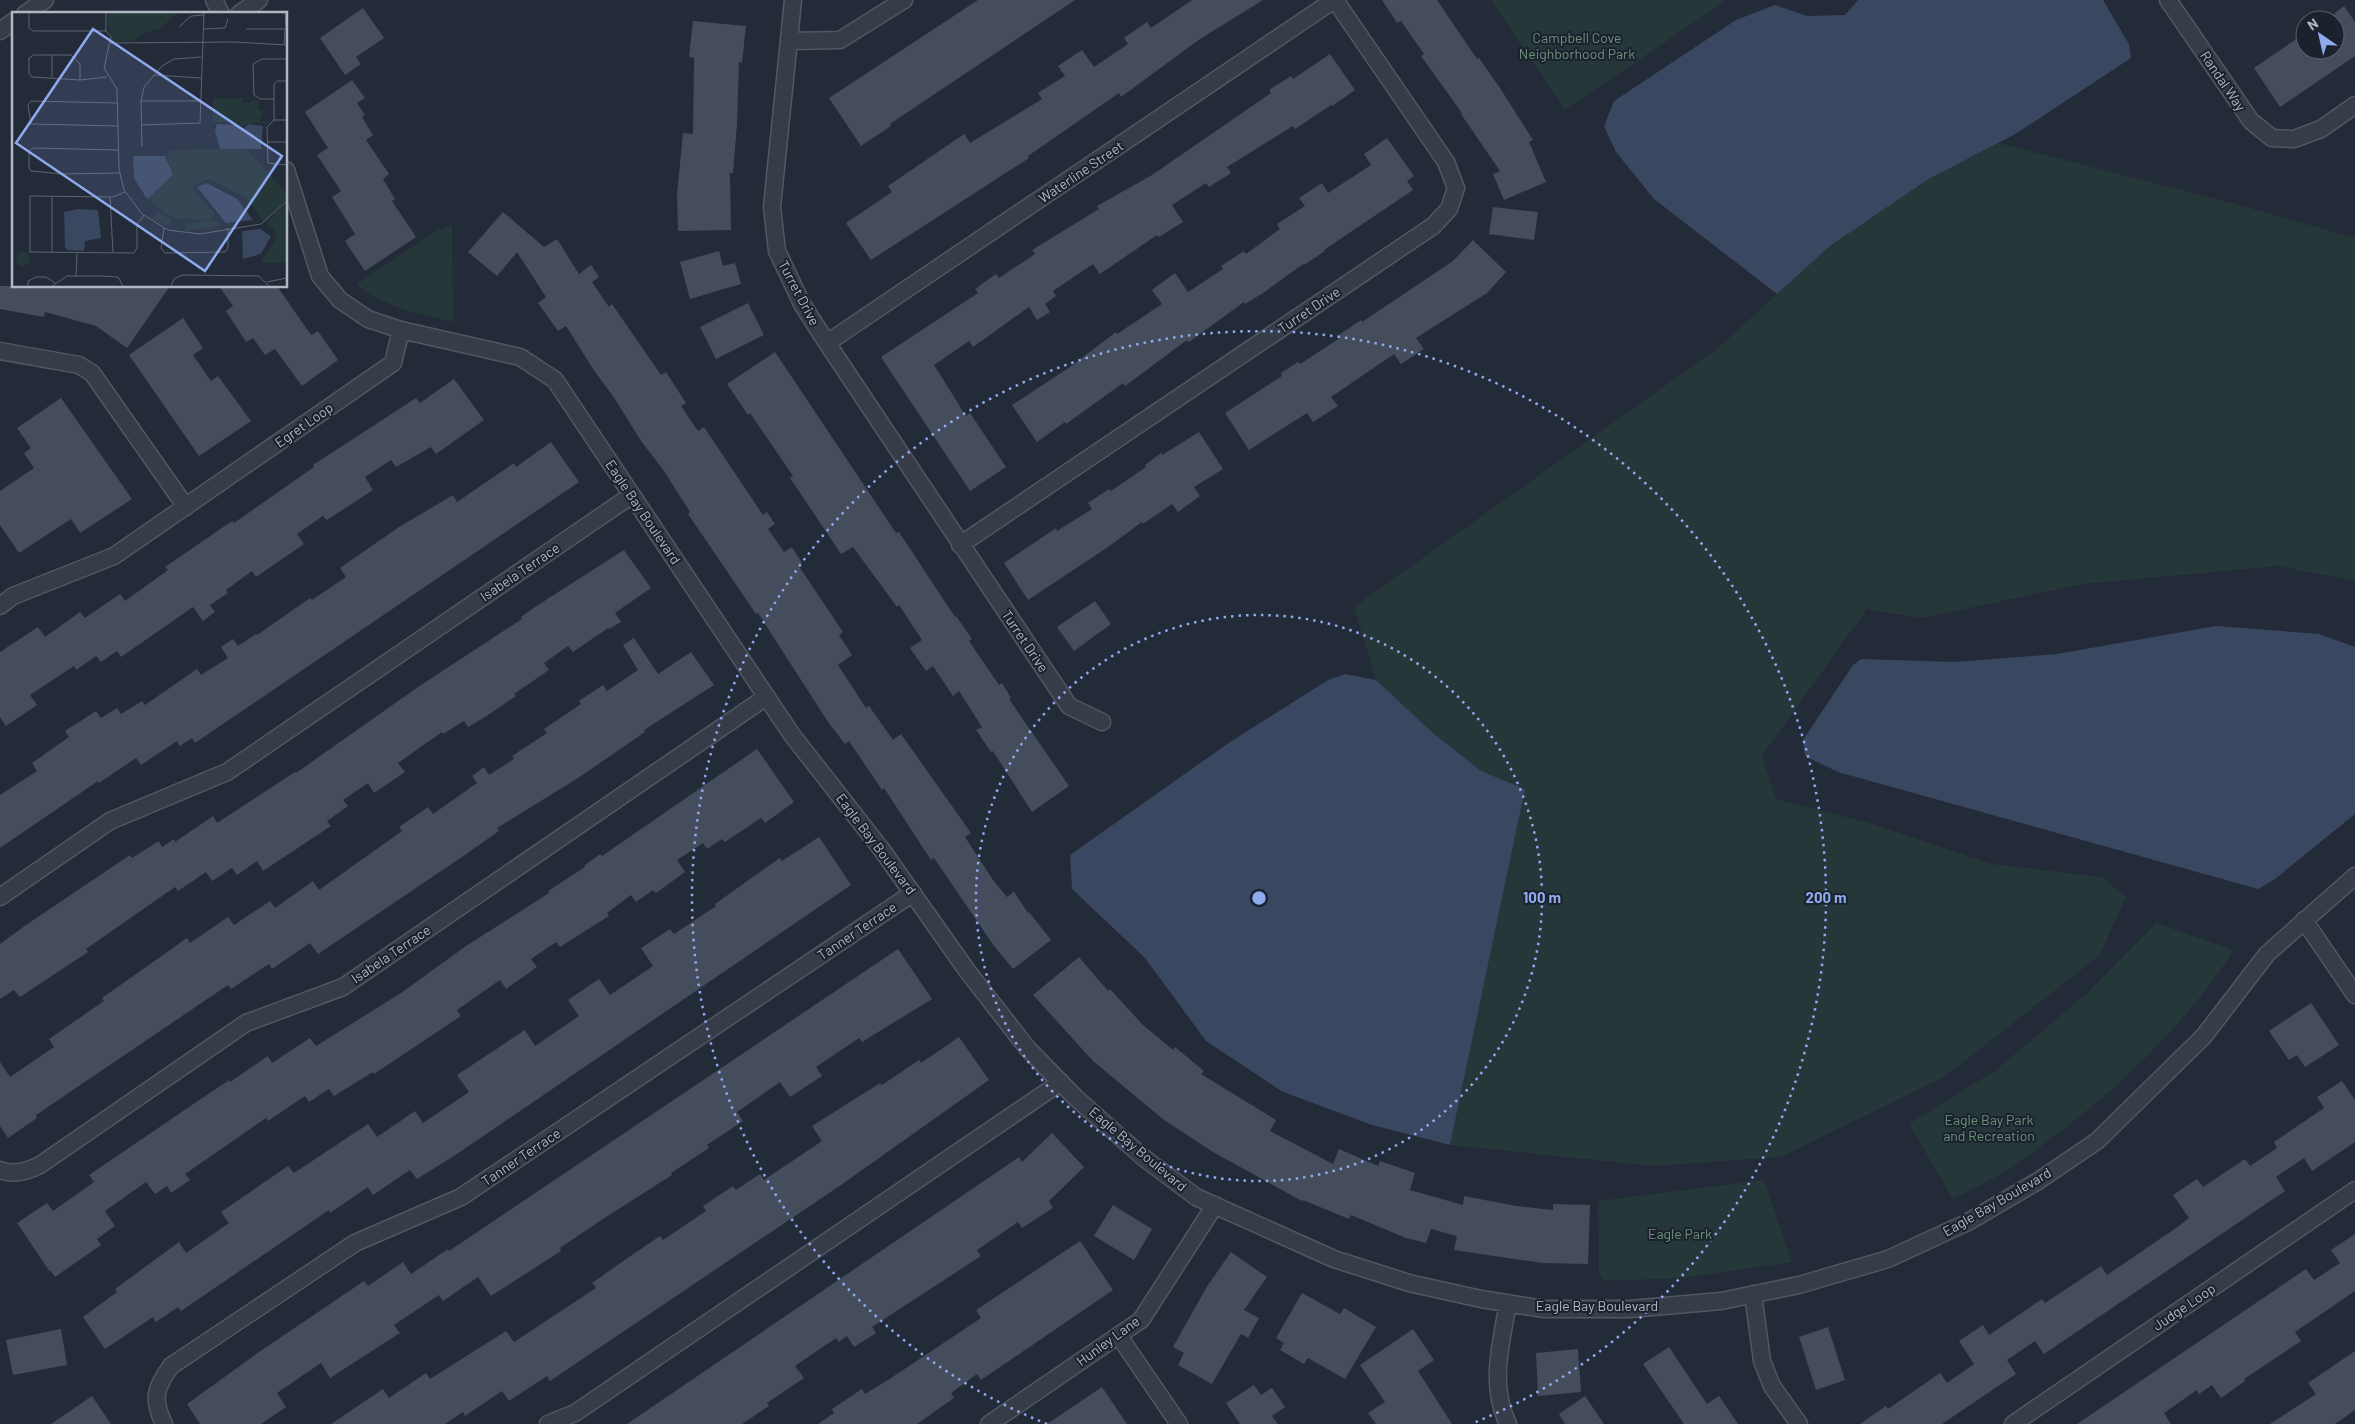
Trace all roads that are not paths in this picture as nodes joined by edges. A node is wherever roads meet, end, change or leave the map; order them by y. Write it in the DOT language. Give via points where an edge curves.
graph roads {
  1 [pos="45,0"];
  2 [pos="214,0"];
  3 [pos="259,0"];
  4 [pos="793,0"];
  5 [pos="904,0"];
  6 [pos="1334,0"];
  7 [pos="2168,0"];
  8 [pos="28,12"];
  9 [pos="220,12"];
  10 [pos="242,12"];
  11 [pos="12,22"];
  12 [pos="0,30"];
  13 [pos="790,41"];
  14 [pos="2355,105"];
  15 [pos="288,176"];
  16 [pos="401,330"];
  17 [pos="826,343"];
  18 [pos="0,351"];
  19 [pos="632,495"];
  20 [pos="186,507"];
  21 [pos="960,544"];
  22 [pos="0,606"];
  23 [pos="766,697"];
  24 [pos="1102,722"];
  25 [pos="2355,876"];
  26 [pos="912,893"];
  27 [pos="0,896"];
  28 [pos="2304,920"];
  29 [pos="2355,995"];
  30 [pos="1061,1082"];
  31 [pos="0,1170"];
  32 [pos="2355,1190"];
  33 [pos="1215,1206"];
  34 [pos="1753,1294"];
  35 [pos="1508,1304"];
  36 [pos="1119,1336"];
  37 [pos="164,1424"];
  38 [pos="548,1424"];
  39 [pos="989,1424"];
  40 [pos="1179,1424"];
  41 [pos="1508,1424"];
  42 [pos="1799,1424"];
  43 [pos="2013,1424"];
  1 -- 8 [label="street"];
  2 -- 9 [label="street"];
  3 -- 10 [label="street"];
  4 -- 13 [label="street, Turret Drive"];
  5 -- 13 [label="street" via="840,40"];
  6 -- 17 [label="street, Waterline Street"];
  6 -- 21 [label="street, Turret Drive" via="1446,162 1456,188 1449,209 1433,226"];
  7 -- 14 [label="street, Randal Way" via="2251,121 2272,138 2294,140 2321,128"];
  11 -- 12 [label="street"];
  13 -- 17 [label="street, Turret Drive" via="772,208 777,251 802,304"];
  15 -- 16 [label="street, Eagle Bay Boulevard" via="320,276 340,300 368,319"];
  16 -- 19 [label="street, Eagle Bay Boulevard" via="520,357 555,380"];
  16 -- 20 [label="street, Egret Loop" via="394,363"];
  17 -- 21 [label="street, Turret Drive"];
  18 -- 20 [label="street" via="79,365 92,372"];
  19 -- 23 [label="street, Eagle Bay Boulevard"];
  19 -- 27 [label="street, Isabela Terrace" via="227,772 110,821"];
  20 -- 22 [label="street, Egret Loop" via="114,556 13,596"];
  21 -- 24 [label="street, Turret Drive" via="1069,706"];
  23 -- 26 [label="street, Eagle Bay Boulevard"];
  23 -- 31 [label="street, Isabela Terrace" via="343,987 246,1022 40,1165 25,1172"];
  25 -- 28 [label="street, Eagle Bay Boulevard"];
  26 -- 30 [label="street, Eagle Bay Boulevard" via="1028,1049"];
  26 -- 37 [label="street, Tanner Terrace" via="461,1197 355,1243 171,1366 156,1397"];
  28 -- 29 [label="street"];
  28 -- 34 [label="street, Eagle Bay Boulevard" via="2267,954 2204,1036 2097,1141 1968,1222 1888,1259 1799,1285"];
  30 -- 33 [label="street, Eagle Bay Boulevard" via="1144,1158 1196,1197"];
  30 -- 38 [label="street" via="575,1413"];
  32 -- 43 [label="street, Judge Loop"];
  33 -- 35 [label="street, Eagle Bay Boulevard" via="1334,1259 1409,1282"];
  33 -- 36 [label="street, Hunley Lane" via="1141,1320"];
  34 -- 35 [label="street, Eagle Bay Boulevard" via="1721,1301 1630,1309 1544,1309"];
  34 -- 42 [label="street" via="1762,1361 1772,1386"];
  35 -- 41 [label="street" via="1498,1361 1498,1390"];
  36 -- 39 [label="street, Hunley Lane"];
  36 -- 40 [label="street"];
}
